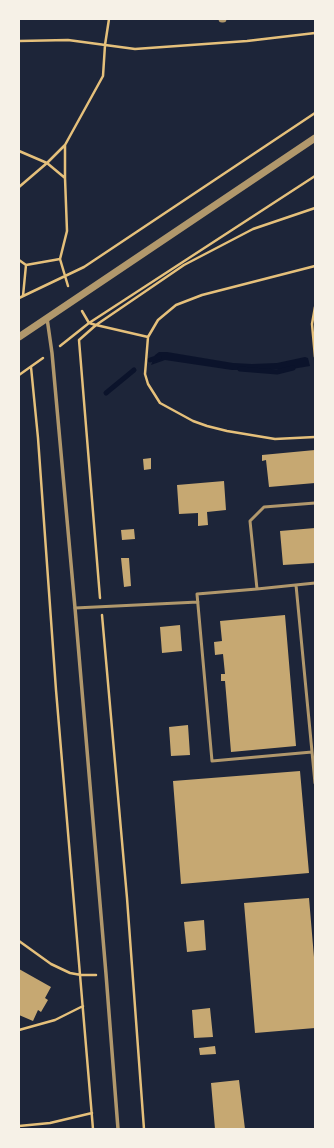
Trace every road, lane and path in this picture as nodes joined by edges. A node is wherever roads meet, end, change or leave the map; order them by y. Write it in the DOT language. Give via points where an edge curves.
graph roads {
  1 [pos="110,19"];
  2 [pos="315,33"];
  3 [pos="19,41"];
  4 [pos="105,45"];
  5 [pos="315,114"];
  6 [pos="315,138"];
  7 [pos="65,145"];
  8 [pos="19,151"];
  9 [pos="47,163"];
  10 [pos="315,176"];
  11 [pos="65,178"];
  12 [pos="19,187"];
  13 [pos="60,259"];
  14 [pos="19,260"];
  15 [pos="26,265"];
  16 [pos="315,266"];
  17 [pos="65,277"];
  18 [pos="68,286"];
  19 [pos="23,296"];
  20 [pos="19,298"];
  21 [pos="315,307"];
  22 [pos="82,311"];
  23 [pos="47,318"];
  24 [pos="89,323"];
  25 [pos="19,337"];
  26 [pos="148,337"];
  27 [pos="64,343"];
  28 [pos="315,357"];
  29 [pos="40,361"];
  30 [pos="31,367"];
  31 [pos="19,375"];
  32 [pos="315,437"];
  33 [pos="315,503"];
  34 [pos="315,584"];
  35 [pos="296,585"];
  36 [pos="257,589"];
  37 [pos="198,602"];
  38 [pos="75,608"];
  39 [pos="312,752"];
  40 [pos="315,783"];
  41 [pos="19,941"];
  42 [pos="106,974"];
  43 [pos="81,975"];
  44 [pos="83,1006"];
  45 [pos="19,1030"];
  46 [pos="92,1113"];
  47 [pos="19,1126"];
  48 [pos="94,1129"];
  49 [pos="118,1129"];
  1 -- 4 [label="path"];
  2 -- 4 [label="path" via="135,49"];
  3 -- 4 [label="path" via="68,40"];
  4 -- 7 [label="path" via="103,76"];
  5 -- 17 [label="path" via="84,267"];
  6 -- 23 [label="street"];
  7 -- 9 [label="path"];
  7 -- 11 [label="path"];
  8 -- 9 [label="path"];
  9 -- 11 [label="path"];
  9 -- 12 [label="path"];
  10 -- 24 [label="path"];
  11 -- 13 [label="path" via="67,231"];
  13 -- 15 [label="path"];
  13 -- 17 [label="path"];
  14 -- 15 [label="path"];
  15 -- 19 [label="path"];
  16 -- 26 [label="path" via="202,295 176,305 158,320"];
  17 -- 18 [label="path"];
  17 -- 19 [label="path"];
  19 -- 20 [label="path"];
  21 -- 28 [label="path" via="312,324"];
  22 -- 24 [label="path"];
  23 -- 25 [label="street"];
  23 -- 38 [label="street"];
  24 -- 26 [label="path"];
  24 -- 27 [label="path"];
  26 -- 32 [label="path" via="145,374 160,403 193,421 227,431 276,439"];
  29 -- 30 [label="path"];
  30 -- 31 [label="path"];
  30 -- 43 [label="path"];
  33 -- 36 [label="lane" via="264,507 250,522"];
  34 -- 35 [label="lane"];
  35 -- 36 [label="lane"];
  35 -- 39 [label="lane"];
  36 -- 37 [label="lane" via="197,594"];
  37 -- 38 [label="lane"];
  37 -- 39 [label="lane" via="212,762"];
  38 -- 42 [label="street"];
  39 -- 40 [label="lane"];
  41 -- 43 [label="path" via="51,964"];
  42 -- 43 [label="path"];
  42 -- 49 [label="street"];
  43 -- 44 [label="path"];
  44 -- 45 [label="path" via="55,1020"];
  44 -- 46 [label="path"];
  46 -- 47 [label="path" via="50,1123"];
  46 -- 48 [label="path"];
}
